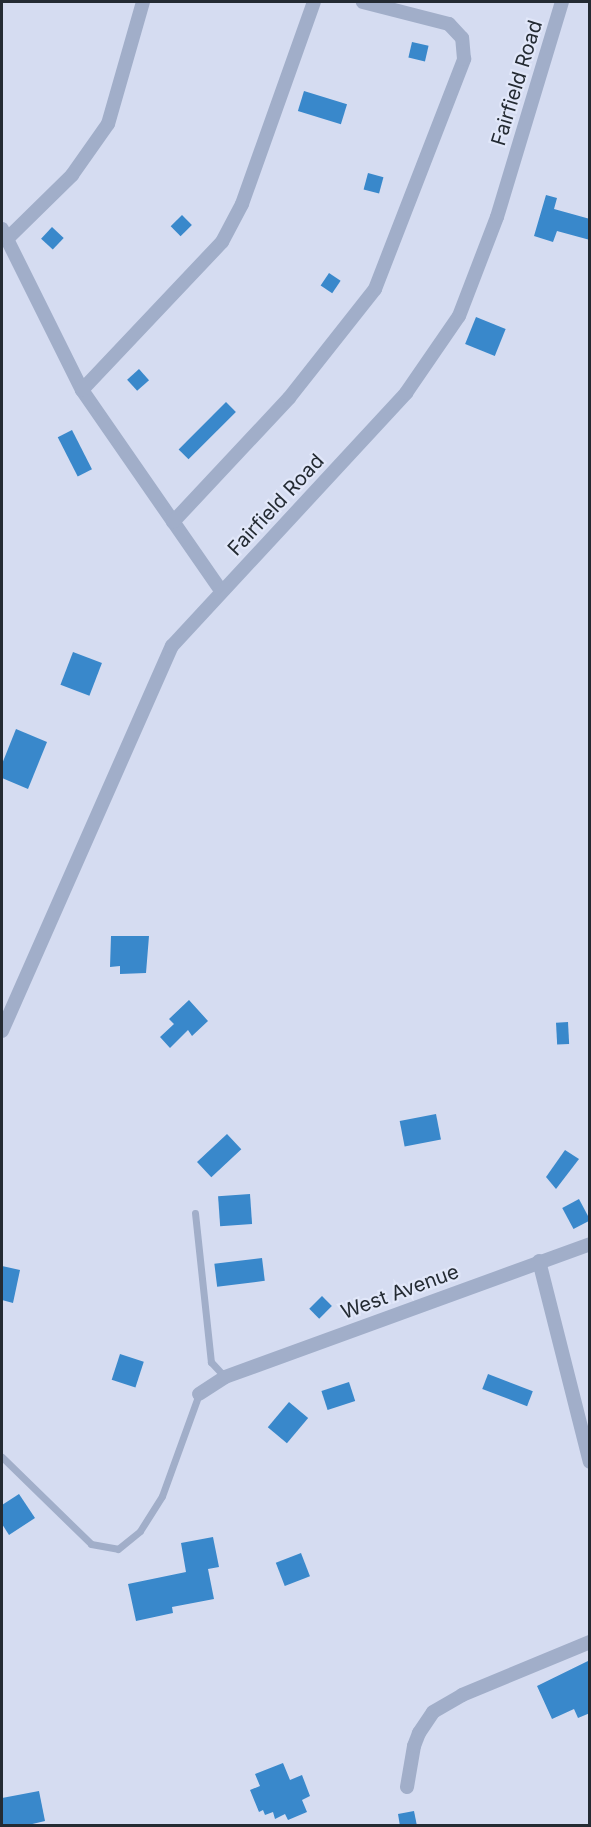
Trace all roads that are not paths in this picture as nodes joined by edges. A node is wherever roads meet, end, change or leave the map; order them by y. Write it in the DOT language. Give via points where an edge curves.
graph roads {
  1 [pos="143,2"];
  2 [pos="314,2"];
  3 [pos="363,2"];
  4 [pos="562,2"];
  5 [pos="5,234"];
  6 [pos="82,390"];
  7 [pos="173,522"];
  8 [pos="221,591"];
  9 [pos="2,1031"];
  10 [pos="195,1213"];
  11 [pos="590,1244"];
  12 [pos="539,1261"];
  13 [pos="225,1377"];
  14 [pos="199,1394"];
  15 [pos="2,1457"];
  16 [pos="590,1461"];
  17 [pos="590,1642"];
  18 [pos="407,1787"];
  1 -- 5 [label="street" via="108,124 72,175"];
  2 -- 6 [label="street" via="242,204 222,242"];
  3 -- 7 [label="street" via="449,24 462,38 464,59 375,290 289,398"];
  4 -- 8 [label="street, Fairfield Road" via="497,217 459,316 406,393"];
  5 -- 6 [label="street"];
  6 -- 7 [label="street"];
  7 -- 8 [label="street"];
  8 -- 9 [label="street, Fairfield Road" via="172,646"];
  10 -- 13 [label="lane" via="211,1362"];
  11 -- 12 [label="street, West Avenue"];
  12 -- 13 [label="street, West Avenue"];
  12 -- 16 [label="street"];
  13 -- 14 [label="street, West Avenue"];
  14 -- 15 [label="lane" via="162,1496 140,1531 118,1549 92,1544"];
  17 -- 18 [label="street" via="462,1695 434,1712 414,1746"];
}
